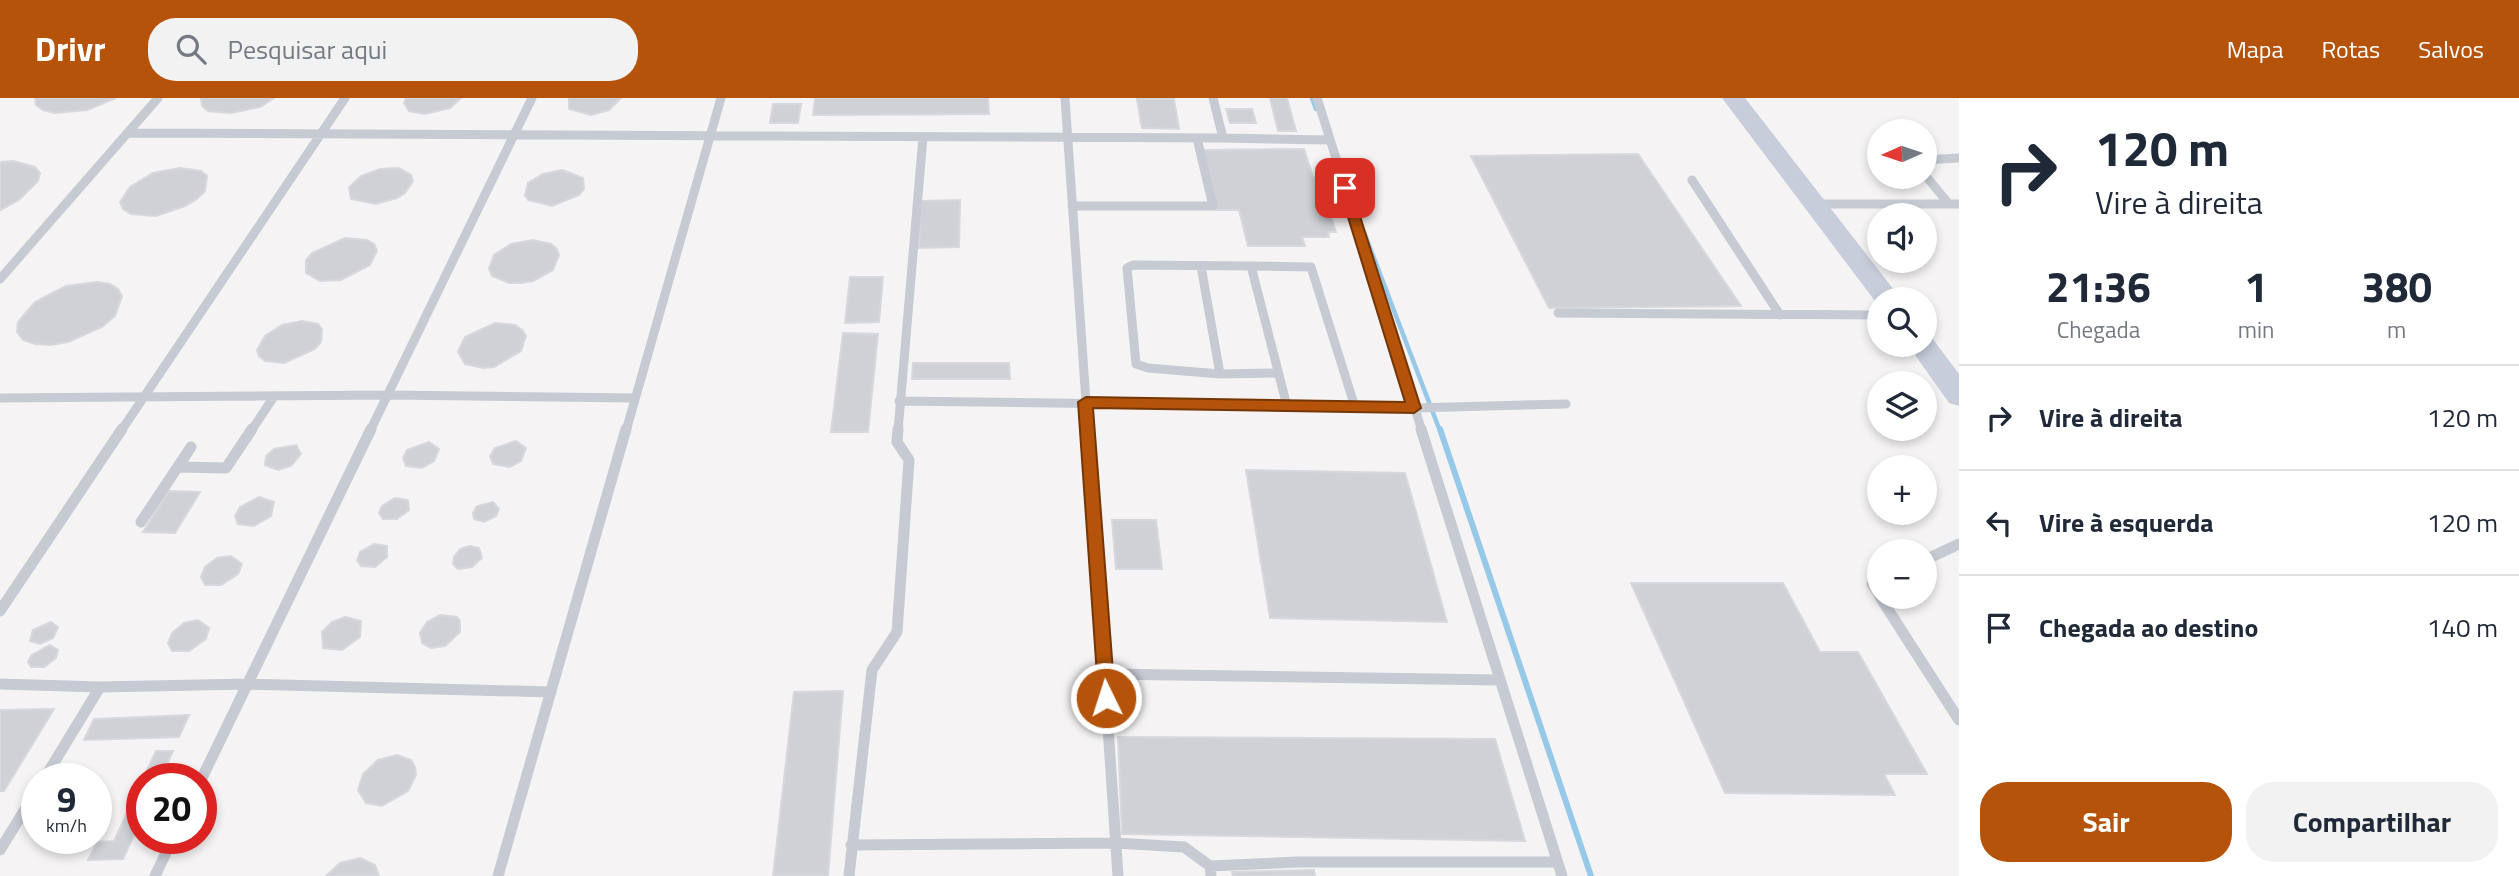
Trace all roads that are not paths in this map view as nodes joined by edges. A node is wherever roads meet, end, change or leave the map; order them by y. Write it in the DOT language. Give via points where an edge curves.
graph roads {
  1 [pos="158,98"];
  2 [pos="345,98"];
  3 [pos="532,98"];
  4 [pos="721,98"];
  5 [pos="1065,98"];
  6 [pos="1213,98"];
  7 [pos="1317,98"];
  8 [pos="1733,98"];
  9 [pos="1751,98"];
  10 [pos="128,133"];
  11 [pos="323,133"];
  12 [pos="515,134"];
  13 [pos="710,135"];
  14 [pos="1067,136"];
  15 [pos="922,137"];
  16 [pos="1197,138"];
  17 [pos="1223,138"];
  18 [pos="1330,139"];
  19 [pos="1959,158"];
  20 [pos="1937,159"];
  21 [pos="1692,180"];
  22 [pos="1937,187"];
  23 [pos="1824,203"];
  24 [pos="1954,204"];
  25 [pos="1072,205"];
  26 [pos="1201,266"];
  27 [pos="1251,266"];
  28 [pos="0,279"];
  29 [pos="1880,287"];
  30 [pos="1895,287"];
  31 [pos="1558,313"];
  32 [pos="1780,315"];
  33 [pos="1867,315"];
  34 [pos="1937,341"];
  35 [pos="1931,357"];
  36 [pos="1959,369"];
  37 [pos="1278,373"];
  38 [pos="1220,374"];
  39 [pos="390,395"];
  40 [pos="1959,395"];
  41 [pos="145,397"];
  42 [pos="0,398"];
  43 [pos="273,398"];
  44 [pos="635,398"];
  45 [pos="899,401"];
  46 [pos="1086,402"];
  47 [pos="1566,404"];
  48 [pos="1287,406"];
  49 [pos="1355,407"];
  50 [pos="1414,408"];
  51 [pos="191,447"];
  52 [pos="178,467"];
  53 [pos="141,522"];
  54 [pos="1959,544"];
  55 [pos="1937,554"];
  56 [pos="1888,609"];
  57 [pos="0,611"];
  58 [pos="1104,674"];
  59 [pos="1499,680"];
  60 [pos="0,684"];
  61 [pos="247,684"];
  62 [pos="100,687"];
  63 [pos="551,692"];
  64 [pos="1959,720"];
  65 [pos="54,763"];
  66 [pos="209,763"];
  67 [pos="21,816"];
  68 [pos="1116,843"];
  69 [pos="851,845"];
  70 [pos="0,850"];
  71 [pos="165,854"];
  72 [pos="1558,862"];
  73 [pos="1210,871"];
  74 [pos="155,876"];
  75 [pos="498,876"];
  76 [pos="849,876"];
  77 [pos="1118,876"];
  78 [pos="1562,876"];
  1 -- 10 [label="lane"];
  2 -- 11 [label="lane"];
  3 -- 12 [label="lane"];
  4 -- 13 [label="lane"];
  5 -- 14 [label="lane"];
  6 -- 17 [label="lane"];
  7 -- 18 [label="lane"];
  8 -- 23 [label="main road"];
  9 -- 23 [label="main road"];
  10 -- 11 [label="lane"];
  10 -- 28 [label="lane"];
  11 -- 12 [label="lane"];
  11 -- 41 [label="lane"];
  12 -- 13 [label="lane"];
  12 -- 39 [label="lane"];
  13 -- 15 [label="lane"];
  13 -- 44 [label="lane"];
  14 -- 15 [label="lane"];
  14 -- 16 [label="lane"];
  14 -- 25 [label="lane"];
  15 -- 45 [label="lane"];
  16 -- 17 [label="lane"];
  16 -- 25 [label="lane" via="1213,206"];
  17 -- 18 [label="lane"];
  18 -- 50 [label="lane"];
  19 -- 20 [label="lane"];
  21 -- 32 [label="lane"];
  22 -- 24 [label="lane"];
  23 -- 24 [label="lane"];
  23 -- 29 [label="main road"];
  23 -- 30 [label="main road"];
  25 -- 46 [label="lane"];
  26 -- 27 [label="lane"];
  26 -- 38 [label="lane"];
  26 -- 38 [label="lane" via="1127,268 1136,363"];
  27 -- 37 [label="lane"];
  27 -- 49 [label="lane" via="1311,267"];
  31 -- 32 [label="lane"];
  32 -- 33 [label="lane"];
  34 -- 36 [label="main road"];
  35 -- 40 [label="main road"];
  37 -- 38 [label="lane"];
  37 -- 48 [label="lane"];
  39 -- 43 [label="lane"];
  39 -- 44 [label="lane"];
  39 -- 61 [label="lane"];
  41 -- 42 [label="lane"];
  41 -- 43 [label="lane"];
  41 -- 57 [label="lane"];
  43 -- 52 [label="lane" via="226,468"];
  44 -- 63 [label="lane"];
  45 -- 46 [label="lane"];
  45 -- 69 [label="lane" via="897,442 909,460 897,632 872,670"];
  46 -- 48 [label="lane"];
  46 -- 58 [label="lane"];
  47 -- 50 [label="lane"];
  48 -- 49 [label="lane"];
  49 -- 50 [label="lane"];
  50 -- 59 [label="lane"];
  51 -- 52 [label="lane"];
  52 -- 53 [label="lane"];
  54 -- 55 [label="lane"];
  56 -- 64 [label="lane"];
  58 -- 59 [label="lane"];
  58 -- 68 [label="lane"];
  59 -- 72 [label="lane"];
  60 -- 62 [label="lane"];
  61 -- 62 [label="lane"];
  61 -- 63 [label="lane"];
  61 -- 66 [label="lane"];
  62 -- 65 [label="lane"];
  63 -- 75 [label="lane"];
  67 -- 70 [label="lane"];
  68 -- 69 [label="lane"];
  68 -- 73 [label="lane" via="1184,847"];
  68 -- 77 [label="lane"];
  69 -- 76 [label="lane"];
  71 -- 74 [label="lane"];
  72 -- 73 [label="lane" via="1297,862"];
  72 -- 78 [label="lane"];
}
